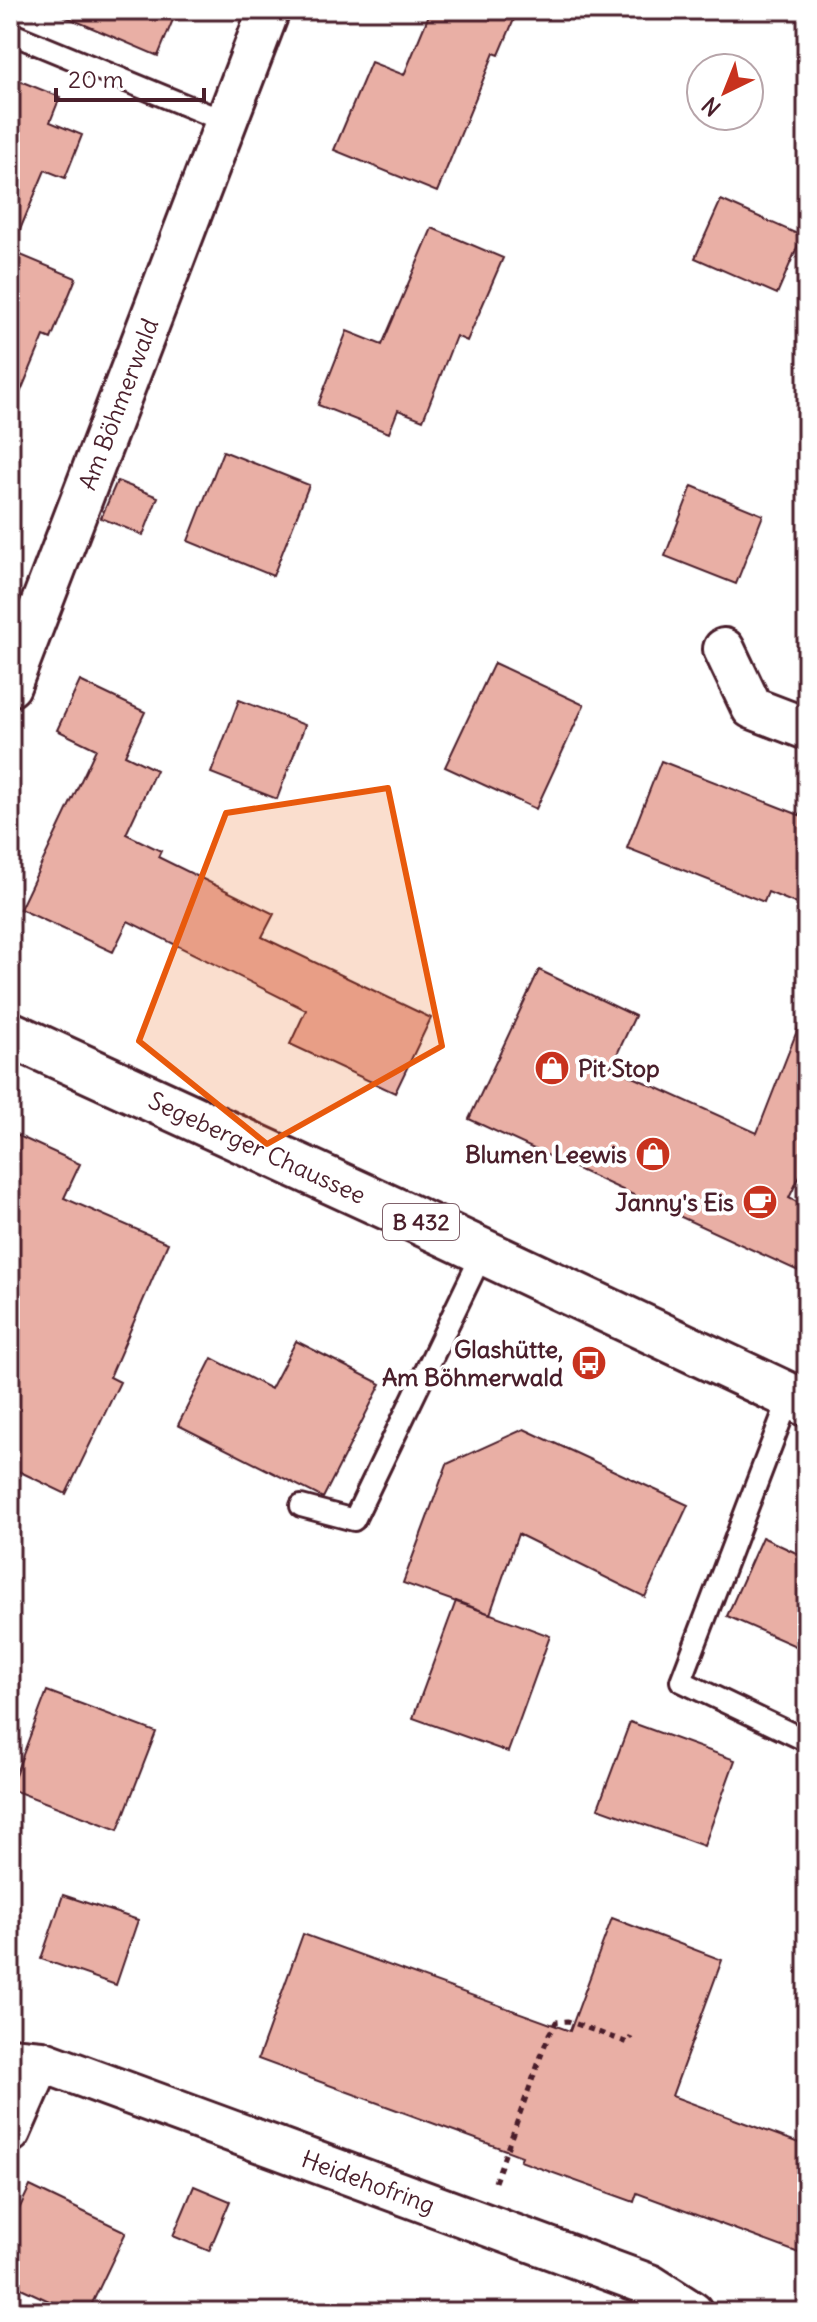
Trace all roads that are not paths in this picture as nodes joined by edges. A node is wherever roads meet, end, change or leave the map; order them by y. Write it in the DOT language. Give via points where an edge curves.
graph roads {
  1 [pos="269,10"];
  2 [pos="10,33"];
  3 [pos="226,122"];
  4 [pos="724,649"];
  5 [pos="10,686"];
  6 [pos="807,729"];
  7 [pos="10,1034"];
  8 [pos="483,1252"];
  9 [pos="798,1400"];
  10 [pos="301,1506"];
  11 [pos="807,1741"];
  12 [pos="26,2059"];
  13 [pos="10,2132"];
  14 [pos="692,2312"];
  1 -- 3 [label="street, Am Böhmerwald"];
  2 -- 3 [label="lane"];
  3 -- 5 [label="street, Am Böhmerwald"];
  4 -- 6 [label="street" via="752,708"];
  7 -- 8 [label="main road, Segeberger Chaussee / B 432"];
  8 -- 9 [label="main road, Segeberger Chaussee / B 432"];
  8 -- 10 [label="lane" via="354,1520"];
  9 -- 11 [label="lane" via="681,1681"];
  12 -- 13 [label="street, Heidehofring"];
  12 -- 14 [label="street, Heidehofring" via="650,2285"];
}
